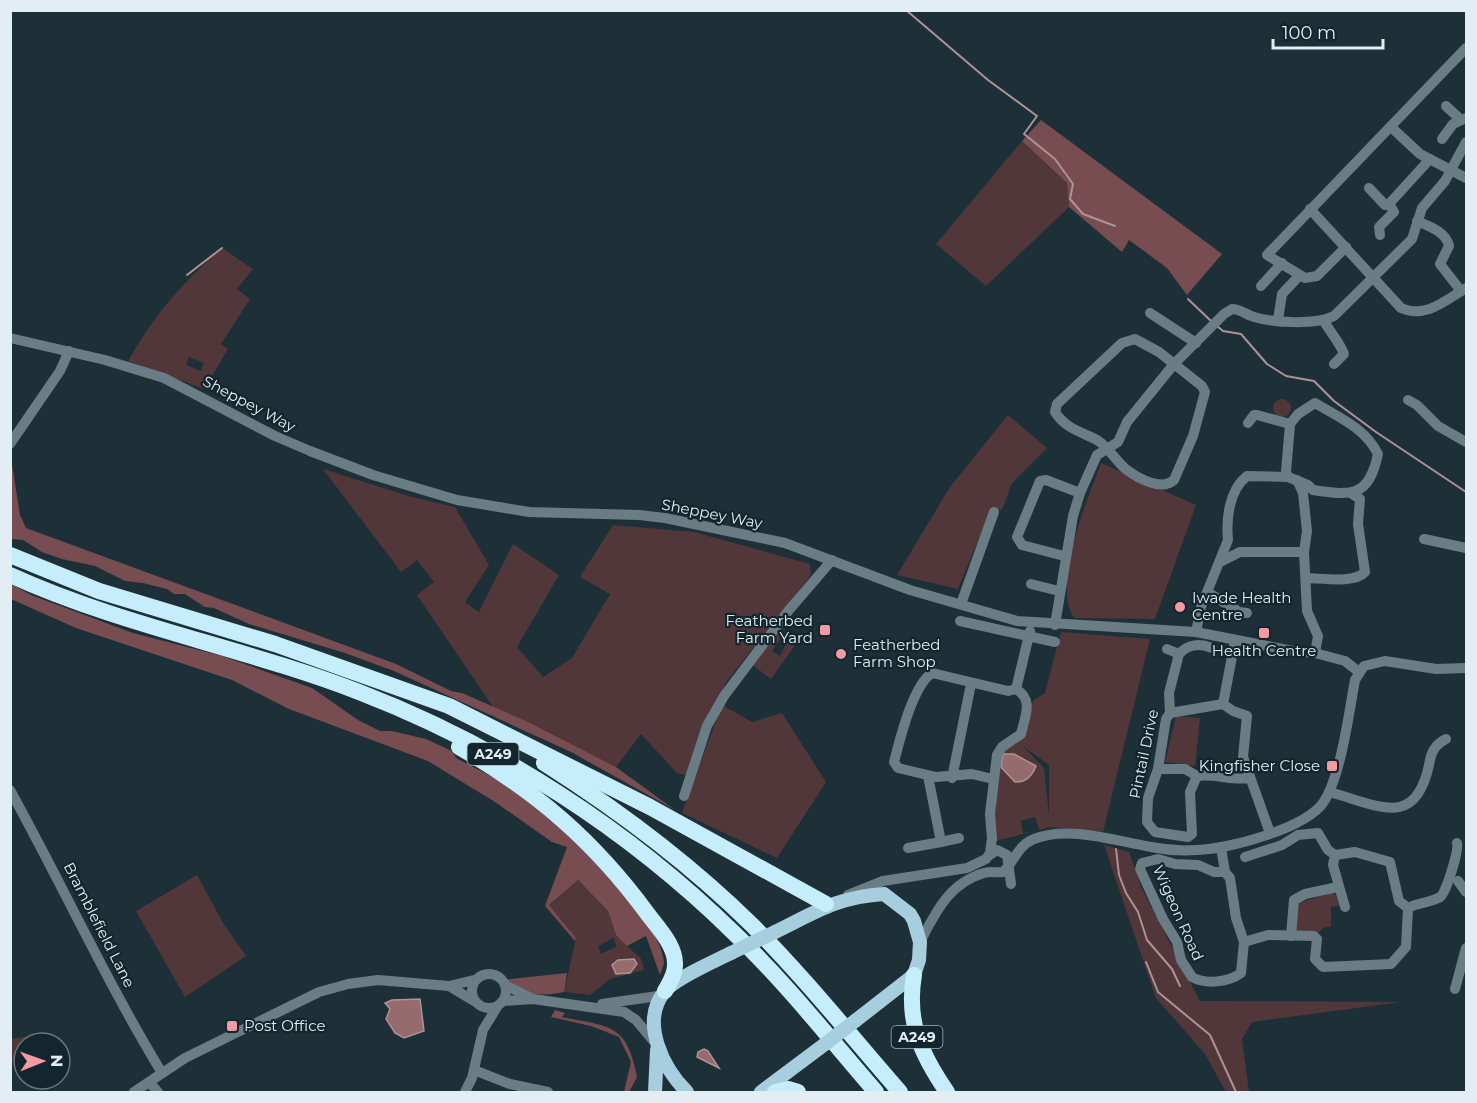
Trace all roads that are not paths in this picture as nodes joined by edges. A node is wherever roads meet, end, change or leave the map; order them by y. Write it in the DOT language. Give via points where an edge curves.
graph roads {
  1 [pos="1467,48"];
  2 [pos="1446,106"];
  3 [pos="1464,119"];
  4 [pos="1391,127"];
  5 [pos="1442,139"];
  6 [pos="1467,142"];
  7 [pos="1430,159"];
  8 [pos="1452,170"];
  9 [pos="1467,178"];
  10 [pos="1369,188"];
  11 [pos="1389,204"];
  12 [pos="1310,209"];
  13 [pos="1417,221"];
  14 [pos="1380,235"];
  15 [pos="1346,247"];
  16 [pos="1282,262"];
  17 [pos="1374,275"];
  18 [pos="1299,276"];
  19 [pos="1261,286"];
  20 [pos="1464,290"];
  21 [pos="1150,313"];
  22 [pos="1278,320"];
  23 [pos="1324,321"];
  24 [pos="10,338"];
  25 [pos="1196,343"];
  26 [pos="69,351"];
  27 [pos="1174,363"];
  28 [pos="1334,364"];
  29 [pos="1408,400"];
  30 [pos="1248,423"];
  31 [pos="1290,424"];
  32 [pos="1467,442"];
  33 [pos="10,444"];
  34 [pos="1108,449"];
  35 [pos="1293,479"];
  36 [pos="1080,493"];
  37 [pos="1351,493"];
  38 [pos="994,512"];
  39 [pos="1424,539"];
  40 [pos="1228,540"];
  41 [pos="1467,548"];
  42 [pos="1240,552"];
  43 [pos="1304,552"];
  44 [pos="10,555"];
  45 [pos="1064,556"];
  46 [pos="832,560"];
  47 [pos="1222,561"];
  48 [pos="10,575"];
  49 [pos="1306,578"];
  50 [pos="1031,584"];
  51 [pos="1059,591"];
  52 [pos="1209,593"];
  53 [pos="961,604"];
  54 [pos="1247,613"];
  55 [pos="960,621"];
  56 [pos="1032,622"];
  57 [pos="1055,625"];
  58 [pos="1196,632"];
  59 [pos="1029,636"];
  60 [pos="1235,641"];
  61 [pos="1055,642"];
  62 [pos="1212,648"];
  63 [pos="1167,649"];
  64 [pos="1315,653"];
  65 [pos="1179,654"];
  66 [pos="1467,668"];
  67 [pos="1359,672"];
  68 [pos="363,674"];
  69 [pos="971,684"];
  70 [pos="1016,689"];
  71 [pos="359,692"];
  72 [pos="1223,704"];
  73 [pos="1170,713"];
  74 [pos="1440,739"];
  75 [pos="1158,769"];
  76 [pos="928,776"];
  77 [pos="1197,776"];
  78 [pos="952,778"];
  79 [pos="1249,778"];
  80 [pos="993,779"];
  81 [pos="10,790"];
  82 [pos="1329,792"];
  83 [pos="684,796"];
  84 [pos="1270,833"];
  85 [pos="959,838"];
  86 [pos="941,842"];
  87 [pos="1457,843"];
  88 [pos="1221,847"];
  89 [pos="1020,848"];
  90 [pos="908,849"];
  91 [pos="995,854"];
  92 [pos="1335,855"];
  93 [pos="1245,856"];
  94 [pos="1008,866"];
  95 [pos="994,872"];
  96 [pos="1225,872"];
  97 [pos="1458,881"];
  98 [pos="1338,887"];
  99 [pos="1467,892"];
  100 [pos="826,904"];
  101 [pos="1345,907"];
  102 [pos="1408,908"];
  103 [pos="1291,936"];
  104 [pos="920,942"];
  105 [pos="1244,942"];
  106 [pos="1467,948"];
  107 [pos="1465,962"];
  108 [pos="914,975"];
  109 [pos="474,981"];
  110 [pos="505,985"];
  111 [pos="449,986"];
  112 [pos="1455,989"];
  113 [pos="665,991"];
  114 [pos="533,999"];
  115 [pos="477,1003"];
  116 [pos="500,1004"];
  117 [pos="593,1005"];
  118 [pos="483,1030"];
  119 [pos="658,1047"];
  120 [pos="474,1070"];
  121 [pos="162,1073"];
  122 [pos="149,1082"];
  123 [pos="134,1092"];
  124 [pos="158,1092"];
  125 [pos="465,1092"];
  126 [pos="548,1092"];
  127 [pos="655,1092"];
  128 [pos="687,1092"];
  129 [pos="761,1092"];
  130 [pos="775,1092"];
  131 [pos="798,1092"];
  132 [pos="876,1092"];
  133 [pos="900,1092"];
  134 [pos="947,1092"];
  1 -- 4 [label="street"];
  2 -- 3 [label="street"];
  3 -- 5 [label="street" via="1453,124"];
  4 -- 7 [label="street" via="1402,140"];
  4 -- 12 [label="street"];
  6 -- 8 [label="street"];
  7 -- 8 [label="street"];
  7 -- 11 [label="street"];
  8 -- 9 [label="street"];
  8 -- 13 [label="street" via="1422,208"];
  10 -- 11 [label="street" via="1385,205"];
  11 -- 14 [label="street" via="1394,212 1379,227"];
  12 -- 15 [label="street"];
  12 -- 16 [label="street" via="1267,255"];
  13 -- 17 [label="street" via="1412,238"];
  13 -- 20 [label="street" via="1448,239 1449,246 1440,264"];
  15 -- 17 [label="street"];
  15 -- 18 [label="street" via="1317,276"];
  16 -- 18 [label="street"];
  16 -- 19 [label="street"];
  17 -- 20 [label="street" via="1391,299 1408,311 1433,308"];
  17 -- 23 [label="street" via="1345,306"];
  18 -- 22 [label="street" via="1282,294"];
  21 -- 25 [label="street"];
  22 -- 23 [label="street"];
  22 -- 25 [label="street" via="1254,317 1235,309 1224,314"];
  23 -- 28 [label="street" via="1344,354"];
  24 -- 26 [label="street, Sheppey Way"];
  25 -- 27 [label="street"];
  26 -- 33 [label="street" via="60,371"];
  26 -- 46 [label="street, Sheppey Way" via="164,378 310,451 457,500 529,512 665,518 785,543"];
  27 -- 34 [label="street" via="1127,422 1118,442"];
  27 -- 34 [label="street" via="1202,386 1205,394 1174,480 1160,486 1128,470"];
  27 -- 34 [label="street" via="1141,341 1128,340 1057,404 1059,420"];
  29 -- 32 [label="street" via="1438,426"];
  30 -- 31 [label="street" via="1257,416"];
  31 -- 35 [label="street" via="1286,472"];
  31 -- 37 [label="street" via="1316,403 1363,432 1378,454 1371,480 1363,489"];
  34 -- 36 [label="street" via="1097,455"];
  35 -- 37 [label="street" via="1313,490"];
  35 -- 40 [label="street" via="1247,476 1236,486"];
  35 -- 43 [label="street" via="1303,493 1307,531"];
  36 -- 45 [label="street"];
  36 -- 45 [label="street" via="1040,481 1017,537 1022,545"];
  37 -- 49 [label="street" via="1360,499 1358,524 1365,572 1351,578"];
  38 -- 53 [label="street" via="972,560"];
  39 -- 41 [label="street"];
  40 -- 42 [label="street"];
  40 -- 47 [label="street"];
  42 -- 43 [label="street"];
  42 -- 47 [label="street"];
  43 -- 49 [label="street"];
  44 -- 68 [label="highway, A249" via="99,591"];
  45 -- 51 [label="street"];
  46 -- 53 [label="street, Sheppey Way" via="910,590"];
  46 -- 83 [label="street" via="724,696 707,726"];
  47 -- 52 [label="street"];
  48 -- 71 [label="highway, A249" via="93,608 263,658"];
  49 -- 64 [label="street" via="1306,611 1318,636"];
  50 -- 51 [label="street"];
  51 -- 57 [label="street"];
  52 -- 54 [label="street"];
  52 -- 58 [label="street" via="1201,607"];
  53 -- 56 [label="street, Sheppey Way" via="1001,610"];
  55 -- 59 [label="street"];
  56 -- 57 [label="street"];
  56 -- 59 [label="street"];
  57 -- 58 [label="street"];
  58 -- 60 [label="street"];
  59 -- 61 [label="street"];
  59 -- 70 [label="street"];
  60 -- 64 [label="street"];
  60 -- 72 [label="street"];
  62 -- 65 [label="street" via="1195,645"];
  63 -- 65 [label="street"];
  64 -- 67 [label="street" via="1345,661"];
  65 -- 73 [label="street, Pintail Drive" via="1169,693"];
  66 -- 67 [label="street" via="1436,669 1378,661"];
  67 -- 82 [label="street"];
  68 -- 100 [label="highway, A249" via="449,706 516,738"];
  68 -- 133 [label="highway, A249" via="512,744 643,830 773,946"];
  69 -- 70 [label="street"];
  69 -- 76 [label="street" via="932,673 912,703 894,762 898,768"];
  69 -- 78 [label="street"];
  70 -- 80 [label="street" via="1026,695 1028,702 1021,734 1002,747"];
  71 -- 113 [label="highway, A249" via="513,781 580,833 622,879 669,942 675,964"];
  71 -- 132 [label="highway, A249" via="481,747 635,846 734,933"];
  72 -- 73 [label="street"];
  72 -- 79 [label="street" via="1247,716 1243,758"];
  73 -- 75 [label="street, Pintail Drive"];
  74 -- 82 [label="street" via="1433,749 1419,796 1407,806 1379,806"];
  75 -- 77 [label="street" via="1185,769"];
  75 -- 77 [label="street, Pintail Drive" via="1147,815 1148,825 1155,832 1188,837 1192,834 1190,792"];
  76 -- 78 [label="street"];
  76 -- 86 [label="street"];
  77 -- 79 [label="street"];
  78 -- 80 [label="street" via="972,774"];
  79 -- 84 [label="street"];
  80 -- 91 [label="street" via="990,814"];
  81 -- 121 [label="street, Bramblefield Lane" via="82,931"];
  82 -- 84 [label="street" via="1309,815"];
  84 -- 88 [label="street"];
  85 -- 86 [label="street"];
  86 -- 90 [label="street"];
  87 -- 102 [label="street" via="1444,894"];
  88 -- 89 [label="street" via="1178,850 1072,835 1034,839"];
  88 -- 96 [label="street"];
  89 -- 91 [label="street"];
  89 -- 94 [label="street"];
  91 -- 94 [label="street" via="1008,858"];
  91 -- 95 [label="street" via="987,866"];
  91 -- 100 [label="street" via="967,868 883,881"];
  92 -- 93 [label="street" via="1318,833 1298,836"];
  92 -- 98 [label="street"];
  92 -- 102 [label="street" via="1355,852 1390,862 1399,901"];
  94 -- 95 [label="street" via="1011,884"];
  95 -- 104 [label="street" via="970,878 949,892"];
  96 -- 105 [label="street" via="1230,878"];
  96 -- 105 [label="street, Wigeon Road" via="1158,859 1149,860 1140,869 1192,977 1205,981 1234,979 1241,973"];
  97 -- 99 [label="street"];
  98 -- 101 [label="street"];
  98 -- 103 [label="street" via="1294,900"];
  100 -- 104 [label="main road" via="884,894 910,914"];
  100 -- 113 [label="main road, bridge"];
  102 -- 103 [label="street" via="1406,947 1391,964 1323,967 1315,959 1314,936"];
  103 -- 105 [label="street" via="1268,935"];
  104 -- 108 [label="main road"];
  106 -- 107 [label="street"];
  107 -- 112 [label="street"];
  108 -- 129 [label="main road, bridge"];
  108 -- 134 [label="highway, A249" via="912,1024"];
  109 -- 110 [label="street" via="481,975 493,974"];
  109 -- 111 [label="street"];
  109 -- 115 [label="street" via="471,993"];
  110 -- 114 [label="street"];
  110 -- 116 [label="street" via="506,993"];
  111 -- 115 [label="street"];
  111 -- 121 [label="street" via="378,980 335,987 286,1007"];
  113 -- 117 [label="street" via="658,996"];
  113 -- 119 [label="main road" via="654,1026"];
  114 -- 116 [label="street"];
  114 -- 117 [label="street"];
  115 -- 116 [label="street"];
  115 -- 118 [label="street"];
  116 -- 118 [label="street"];
  117 -- 119 [label="street" via="630,1016"];
  118 -- 120 [label="street"];
  119 -- 127 [label="main road"];
  119 -- 128 [label="main road" via="668,1072"];
  120 -- 125 [label="street"];
  120 -- 126 [label="street" via="510,1084"];
  121 -- 122 [label="street"];
  122 -- 123 [label="street"];
  122 -- 124 [label="street"];
  130 -- 131 [label="highway"];
}
